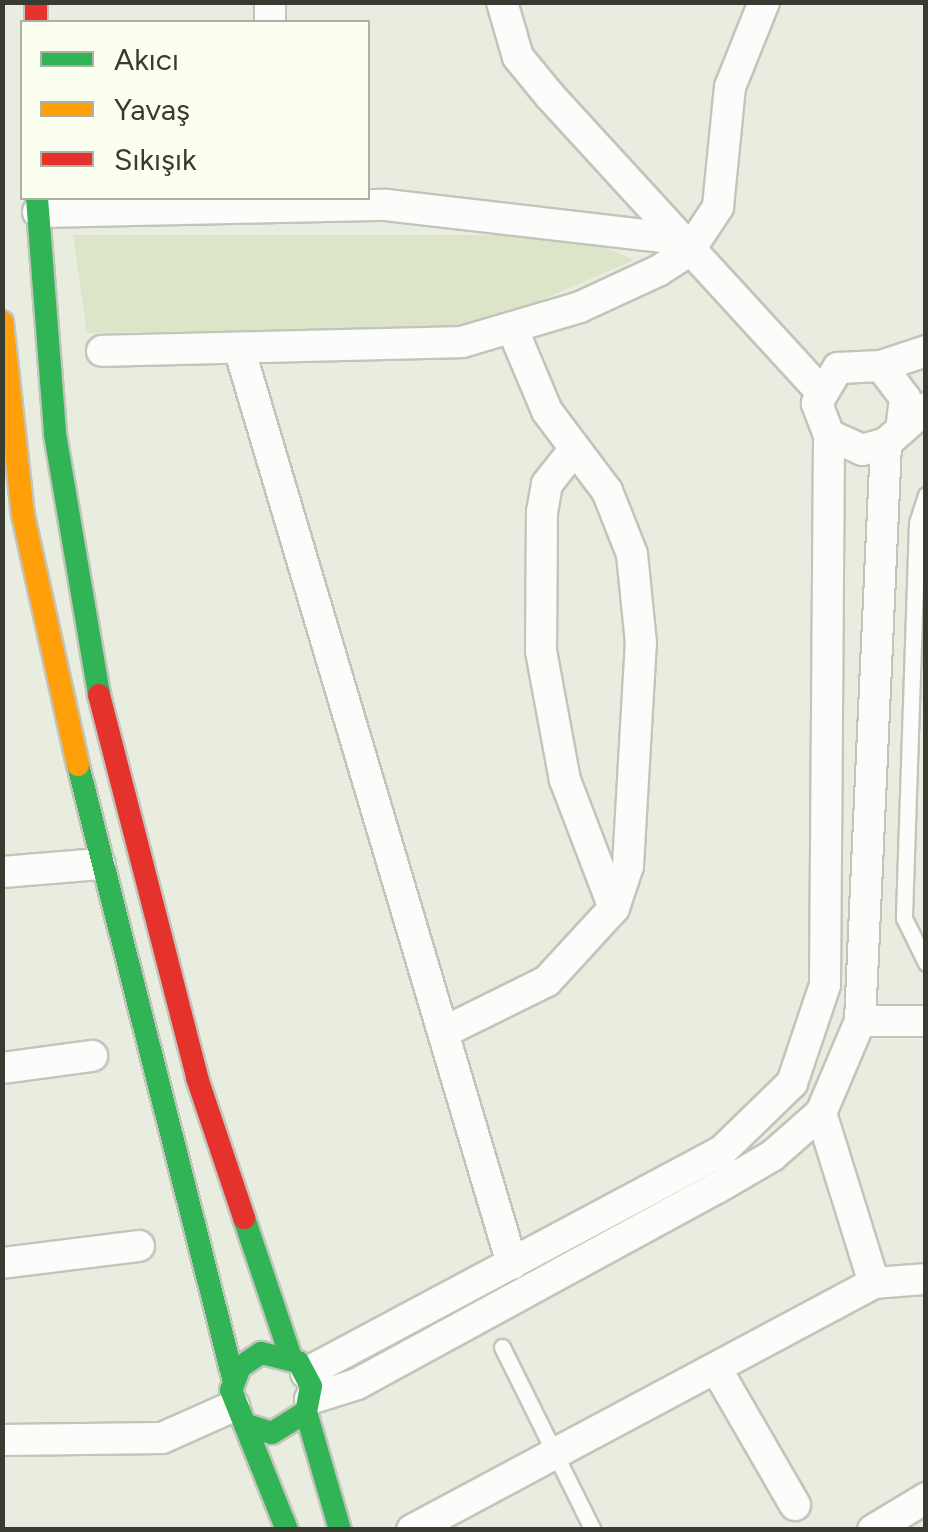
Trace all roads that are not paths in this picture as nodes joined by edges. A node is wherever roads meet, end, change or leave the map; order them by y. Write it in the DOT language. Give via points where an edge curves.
graph roads {
  1 [pos="502,2"];
  2 [pos="764,2"];
  3 [pos="293,202"];
  4 [pos="37,205"];
  5 [pos="683,245"];
  6 [pos="2,322"];
  7 [pos="512,330"];
  8 [pos="239,348"];
  9 [pos="102,350"];
  10 [pos="926,351"];
  11 [pos="881,366"];
  12 [pos="820,391"];
  13 [pos="905,425"];
  14 [pos="829,436"];
  15 [pos="573,450"];
  16 [pos="926,496"];
  17 [pos="13,513"];
  18 [pos="921,526"];
  19 [pos="908,787"];
  20 [pos="926,790"];
  21 [pos="100,864"];
  22 [pos="4,879"];
  23 [pos="614,908"];
  24 [pos="926,963"];
  25 [pos="860,1021"];
  26 [pos="926,1021"];
  27 [pos="444,1032"];
  28 [pos="92,1056"];
  29 [pos="2,1068"];
  30 [pos="821,1113"];
  31 [pos="139,1246"];
  32 [pos="2,1263"];
  33 [pos="512,1264"];
  34 [pos="926,1279"];
  35 [pos="874,1283"];
  36 [pos="502,1347"];
  37 [pos="717,1370"];
  38 [pos="304,1385"];
  39 [pos="238,1403"];
  40 [pos="2,1440"];
  41 [pos="554,1455"];
  42 [pos="926,1498"];
  43 [pos="795,1505"];
  44 [pos="287,1530"];
  45 [pos="340,1530"];
  46 [pos="412,1530"];
  47 [pos="592,1530"];
  48 [pos="873,1530"];
  1 -- 5 [label="street" via="518,56"];
  2 -- 5 [label="street" via="730,87 718,207"];
  3 -- 4 [label="street"];
  3 -- 5 [label="street" via="386,205"];
  4 -- 38 [label="main road" via="55,434 101,705 197,1078"];
  5 -- 7 [label="street" via="580,307"];
  5 -- 12 [label="street"];
  6 -- 17 [label="main road"];
  7 -- 8 [label="street" via="424,345"];
  7 -- 15 [label="street" via="533,385"];
  8 -- 9 [label="street"];
  8 -- 27 [label="street"];
  10 -- 11 [label="street"];
  11 -- 12 [label="street" via="852,362"];
  11 -- 13 [label="street" via="905,398"];
  12 -- 14 [label="street" via="818,414"];
  13 -- 14 [label="street" via="862,450"];
  13 -- 25 [label="street"];
  14 -- 33 [label="street" via="825,985 792,1083 722,1151"];
  15 -- 23 [label="street" via="607,490 638,587 628,866"];
  15 -- 23 [label="street" via="548,484 542,511 541,651 565,780"];
  16 -- 18 [label="lane"];
  17 -- 21 [label="main road"];
  18 -- 19 [label="lane"];
  19 -- 20 [label="lane"];
  19 -- 24 [label="lane" via="904,918"];
  21 -- 22 [label="street"];
  21 -- 39 [label="main road"];
  23 -- 27 [label="street" via="548,980"];
  25 -- 26 [label="street"];
  25 -- 30 [label="street"];
  27 -- 33 [label="street"];
  28 -- 29 [label="street"];
  30 -- 35 [label="street"];
  30 -- 38 [label="street" via="772,1156 718,1188 357,1384"];
  31 -- 32 [label="street"];
  33 -- 38 [label="street"];
  34 -- 35 [label="street"];
  35 -- 37 [label="street"];
  36 -- 41 [label="lane"];
  37 -- 41 [label="street"];
  37 -- 43 [label="street"];
  38 -- 39 [label="main road" via="272,1433"];
  38 -- 39 [label="main road" via="261,1353"];
  38 -- 45 [label="main road"];
  39 -- 40 [label="street" via="162,1438"];
  39 -- 44 [label="main road"];
  41 -- 46 [label="street"];
  41 -- 47 [label="lane"];
  42 -- 48 [label="street"];
}
